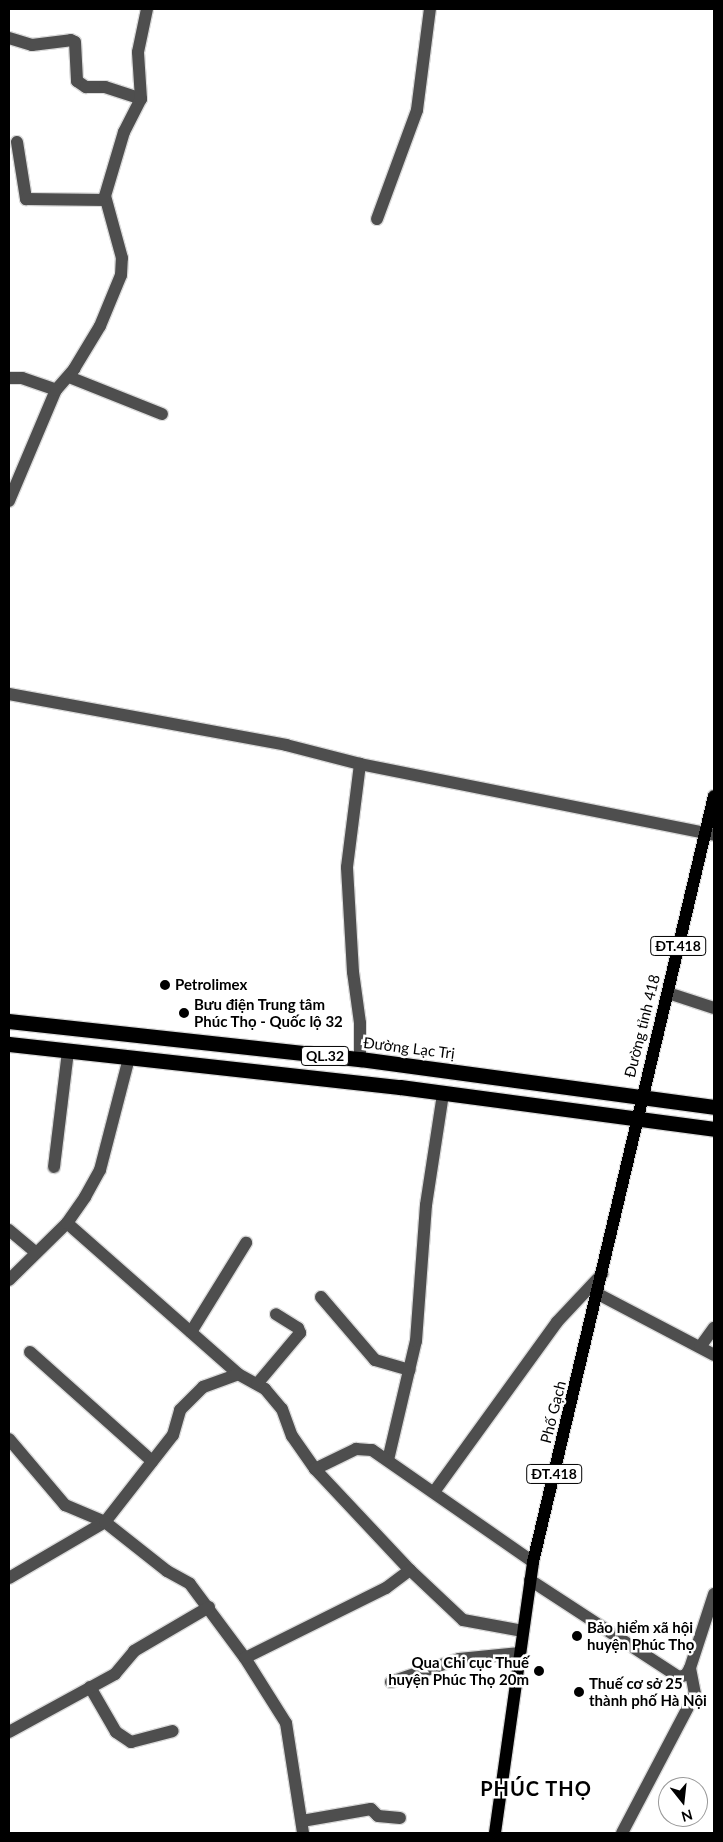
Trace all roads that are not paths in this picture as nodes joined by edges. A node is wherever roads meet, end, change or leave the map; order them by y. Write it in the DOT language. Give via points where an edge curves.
graph roads {
  1 [pos="147,9"];
  2 [pos="430,9"];
  3 [pos="9,38"];
  4 [pos="141,98"];
  5 [pos="17,142"];
  6 [pos="105,200"];
  7 [pos="377,219"];
  8 [pos="69,377"];
  9 [pos="9,378"];
  10 [pos="56,390"];
  11 [pos="162,414"];
  12 [pos="9,501"];
  13 [pos="9,694"];
  14 [pos="360,764"];
  15 [pos="714,796"];
  16 [pos="709,833"];
  17 [pos="668,993"];
  18 [pos="714,1008"];
  19 [pos="9,1021"];
  20 [pos="9,1044"];
  21 [pos="68,1051"];
  22 [pos="129,1058"];
  23 [pos="360,1060"];
  24 [pos="443,1094"];
  25 [pos="641,1097"];
  26 [pos="714,1107"];
  27 [pos="636,1119"];
  28 [pos="714,1129"];
  29 [pos="54,1167"];
  30 [pos="67,1223"];
  31 [pos="9,1230"];
  32 [pos="246,1243"];
  33 [pos="36,1253"];
  34 [pos="602,1274"];
  35 [pos="9,1280"];
  36 [pos="598,1294"];
  37 [pos="321,1297"];
  38 [pos="276,1314"];
  39 [pos="714,1328"];
  40 [pos="191,1332"];
  41 [pos="700,1347"];
  42 [pos="30,1352"];
  43 [pos="714,1355"];
  44 [pos="410,1370"];
  45 [pos="238,1374"];
  46 [pos="257,1384"];
  47 [pos="9,1439"];
  48 [pos="388,1460"];
  49 [pos="152,1461"];
  50 [pos="315,1469"];
  51 [pos="434,1492"];
  52 [pos="106,1522"];
  53 [pos="533,1562"];
  54 [pos="410,1570"];
  55 [pos="9,1578"];
  56 [pos="530,1580"];
  57 [pos="714,1594"];
  58 [pos="209,1607"];
  59 [pos="523,1631"];
  60 [pos="520,1653"];
  61 [pos="246,1658"];
  62 [pos="690,1668"];
  63 [pos="392,1682"];
  64 [pos="90,1688"];
  65 [pos="173,1731"];
  66 [pos="9,1732"];
  67 [pos="400,1818"];
  68 [pos="302,1827"];
  69 [pos="495,1833"];
  70 [pos="622,1833"];
  1 -- 4 [label="street" via="138,52"];
  2 -- 7 [label="street" via="417,110"];
  3 -- 4 [label="street" via="32,45 71,40 75,42 77,81 86,86 105,87"];
  4 -- 6 [label="street" via="124,132"];
  5 -- 6 [label="street" via="26,199"];
  6 -- 8 [label="street" via="122,258 121,275 100,326"];
  8 -- 10 [label="street"];
  8 -- 11 [label="street"];
  9 -- 10 [label="street" via="22,378"];
  10 -- 12 [label="street"];
  13 -- 14 [label="street" via="276,743"];
  14 -- 16 [label="street"];
  14 -- 23 [label="street" via="347,867"];
  15 -- 16 [label="main road, Đường tỉnh 418 / ĐT.418"];
  16 -- 17 [label="main road, Đường tỉnh 418 / ĐT.418"];
  17 -- 18 [label="street"];
  17 -- 25 [label="main road, Đường tỉnh 418 / ĐT.418"];
  19 -- 23 [label="highway, Đường Lạc Trị / QL.32"];
  20 -- 21 [label="highway, QL.32"];
  21 -- 22 [label="highway, QL.32"];
  21 -- 29 [label="street"];
  22 -- 24 [label="highway, QL.32"];
  22 -- 30 [label="street" via="100,1170"];
  23 -- 25 [label="highway, Đường Lạc Trị / QL.32"];
  24 -- 27 [label="highway, QL.32"];
  24 -- 44 [label="street" via="426,1205 420,1305"];
  25 -- 26 [label="highway, Đường Lạc Trị / QL.32"];
  25 -- 27 [label="main road, Đường tỉnh 418 / ĐT.418"];
  27 -- 28 [label="highway, QL.32"];
  27 -- 34 [label="main road, Phố Gạch / ĐT.418"];
  30 -- 33 [label="street"];
  30 -- 40 [label="street"];
  31 -- 33 [label="street"];
  32 -- 40 [label="street"];
  33 -- 35 [label="street"];
  34 -- 36 [label="main road, Phố Gạch / ĐT.418"];
  34 -- 51 [label="street" via="557,1322"];
  36 -- 41 [label="street"];
  36 -- 53 [label="main road, Phố Gạch / ĐT.418"];
  37 -- 44 [label="street" via="374,1360"];
  38 -- 46 [label="street" via="298,1328 300,1333"];
  39 -- 41 [label="street"];
  40 -- 45 [label="street"];
  41 -- 43 [label="street"];
  42 -- 49 [label="street"];
  44 -- 48 [label="street"];
  45 -- 46 [label="street"];
  45 -- 49 [label="street" via="203,1387 180,1410 173,1435"];
  46 -- 50 [label="street" via="282,1409 292,1436"];
  47 -- 52 [label="street" via="65,1506"];
  48 -- 50 [label="street" via="362,1448"];
  48 -- 51 [label="street"];
  49 -- 52 [label="street"];
  50 -- 54 [label="street"];
  51 -- 53 [label="street"];
  52 -- 55 [label="street"];
  52 -- 58 [label="street" via="167,1571 190,1584"];
  53 -- 56 [label="main road, Phố Gạch / ĐT.418"];
  54 -- 59 [label="street" via="463,1620"];
  54 -- 61 [label="street" via="358,1603"];
  56 -- 59 [label="main road, Phố Gạch / ĐT.418"];
  56 -- 62 [label="street" via="679,1677 686,1675"];
  57 -- 62 [label="street"];
  58 -- 61 [label="street"];
  58 -- 64 [label="street" via="134,1651 115,1674"];
  59 -- 60 [label="main road, Phố Gạch / ĐT.418"];
  60 -- 63 [label="street" via="459,1659"];
  60 -- 69 [label="main road, Phố Gạch / ĐT.418"];
  61 -- 68 [label="street" via="286,1723"];
  62 -- 70 [label="street" via="695,1694"];
  64 -- 65 [label="street" via="116,1732 131,1742"];
  64 -- 66 [label="street"];
  67 -- 68 [label="street" via="378,1816 371,1809"];
}
